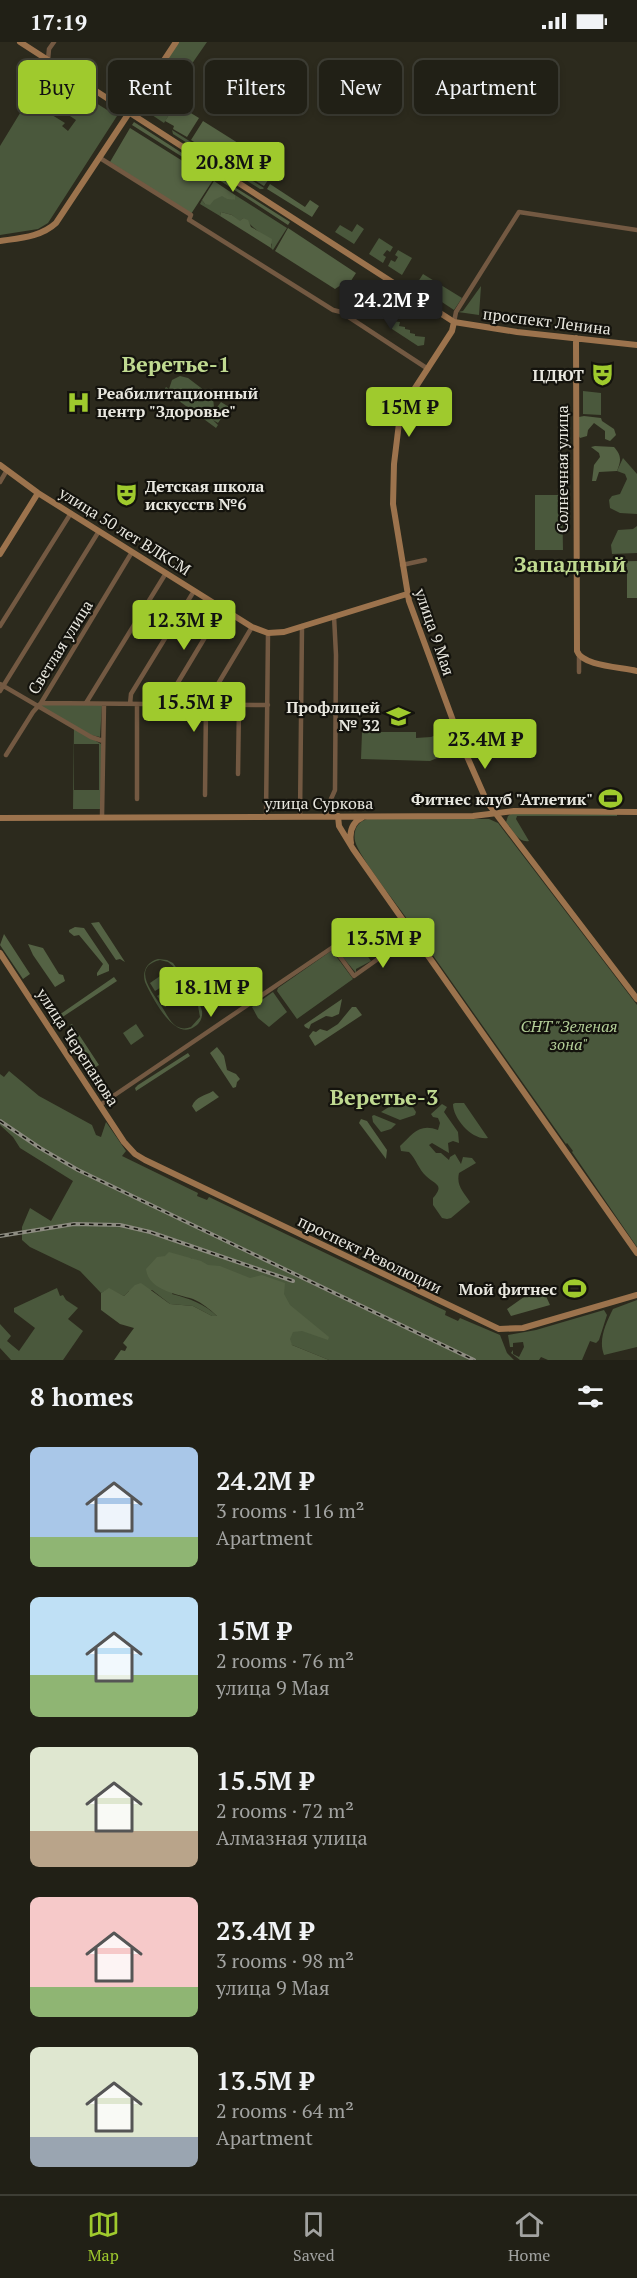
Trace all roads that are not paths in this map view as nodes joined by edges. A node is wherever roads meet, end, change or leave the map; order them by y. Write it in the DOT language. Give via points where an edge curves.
graph roads {
  1 [pos="20,42"];
  2 [pos="54,42"];
  3 [pos="176,42"];
  4 [pos="48,60"];
  5 [pos="164,60"];
  6 [pos="128,114"];
  7 [pos="132,114"];
  8 [pos="100,158"];
  9 [pos="637,230"];
  10 [pos="0,241"];
  11 [pos="454,322"];
  12 [pos="576,338"];
  13 [pos="637,345"];
  14 [pos="428,369"];
  15 [pos="0,465"];
  16 [pos="7,470"];
  17 [pos="0,482"];
  18 [pos="38,493"];
  19 [pos="71,513"];
  20 [pos="99,531"];
  21 [pos="132,552"];
  22 [pos="0,554"];
  23 [pos="425,560"];
  24 [pos="402,565"];
  25 [pos="166,573"];
  26 [pos="194,591"];
  27 [pos="407,594"];
  28 [pos="222,609"];
  29 [pos="334,616"];
  30 [pos="302,626"];
  31 [pos="0,627"];
  32 [pos="252,627"];
  33 [pos="268,633"];
  34 [pos="579,657"];
  35 [pos="637,671"];
  36 [pos="579,672"];
  37 [pos="1,687"];
  38 [pos="39,704"];
  39 [pos="86,704"];
  40 [pos="104,704"];
  41 [pos="130,704"];
  42 [pos="137,704"];
  43 [pos="165,704"];
  44 [pos="206,704"];
  45 [pos="239,705"];
  46 [pos="268,705"];
  47 [pos="103,741"];
  48 [pos="6,755"];
  49 [pos="238,774"];
  50 [pos="205,795"];
  51 [pos="137,800"];
  52 [pos="637,812"];
  53 [pos="495,813"];
  54 [pos="327,816"];
  55 [pos="338,816"];
  56 [pos="367,816"];
  57 [pos="102,817"];
  58 [pos="266,817"];
  59 [pos="300,817"];
  60 [pos="0,818"];
  61 [pos="353,849"];
  62 [pos="413,934"];
  63 [pos="0,953"];
  64 [pos="637,999"];
  65 [pos="100,1105"];
  66 [pos="135,1154"];
  67 [pos="637,1253"];
  68 [pos="637,1294"];
  1 -- 4 [label="main road"];
  2 -- 4 [label="street"];
  3 -- 5 [label="main road"];
  6 -- 8 [label="main road"];
  7 -- 11 [label="main road"];
  8 -- 10 [label="main road" via="54,226 37,235"];
  8 -- 14 [label="street" via="191,215 189,220"];
  9 -- 11 [label="street, улица 9 Мая" via="519,212 456,312"];
  11 -- 12 [label="main road, проспект Ленина"];
  11 -- 14 [label="main road, улица 9 Мая"];
  12 -- 13 [label="main road, проспект Ленина"];
  12 -- 34 [label="main road, Солнечная улица"];
  14 -- 24 [label="main road, улица 9 Мая" via="403,409 395,449 393,504"];
  15 -- 16 [label="main road, улица 50 лет ВЛКСМ"];
  16 -- 17 [label="street"];
  16 -- 18 [label="main road, улица 50 лет ВЛКСМ"];
  18 -- 19 [label="main road, улица 50 лет ВЛКСМ"];
  18 -- 22 [label="main road"];
  19 -- 20 [label="main road, улица 50 лет ВЛКСМ"];
  19 -- 31 [label="street"];
  20 -- 21 [label="main road, улица 50 лет ВЛКСМ"];
  20 -- 37 [label="street"];
  21 -- 25 [label="main road, улица 50 лет ВЛКСМ"];
  21 -- 38 [label="street, Светлая улица"];
  23 -- 24 [label="street"];
  24 -- 27 [label="main road, улица 9 Мая"];
  25 -- 26 [label="main road, улица 50 лет ВЛКСМ"];
  25 -- 39 [label="street"];
  26 -- 28 [label="main road, улица 50 лет ВЛКСМ"];
  26 -- 41 [label="street" via="131,694"];
  27 -- 29 [label="main road"];
  27 -- 53 [label="main road, улица 9 Мая" via="471,767"];
  28 -- 32 [label="main road, улица 50 лет ВЛКСМ"];
  28 -- 43 [label="street"];
  29 -- 30 [label="main road"];
  29 -- 54 [label="street" via="335,790"];
  30 -- 33 [label="main road"];
  30 -- 59 [label="street"];
  32 -- 33 [label="main road, улица 50 лет ВЛКСМ"];
  32 -- 44 [label="street"];
  33 -- 46 [label="street"];
  34 -- 35 [label="main road"];
  34 -- 36 [label="street, Солнечная улица"];
  37 -- 38 [label="street"];
  38 -- 39 [label="street"];
  38 -- 47 [label="street"];
  38 -- 48 [label="street, Светлая улица"];
  39 -- 40 [label="street"];
  40 -- 41 [label="street"];
  40 -- 47 [label="street"];
  41 -- 42 [label="street"];
  42 -- 43 [label="street"];
  42 -- 51 [label="street"];
  43 -- 44 [label="street"];
  44 -- 45 [label="street"];
  44 -- 50 [label="street"];
  45 -- 46 [label="street"];
  45 -- 49 [label="street"];
  46 -- 58 [label="street"];
  47 -- 57 [label="street"];
  52 -- 53 [label="main road, улица Суркова"];
  53 -- 56 [label="main road, улица Суркова"];
  53 -- 64 [label="main road, улица 9 Мая"];
  54 -- 55 [label="main road, улица Суркова"];
  54 -- 59 [label="main road, улица Суркова"];
  55 -- 56 [label="main road, улица Суркова"];
  55 -- 61 [label="main road" via="339,826"];
  56 -- 61 [label="main road" via="359,818 352,827"];
  57 -- 58 [label="main road, улица Суркова"];
  57 -- 60 [label="main road, улица Суркова"];
  58 -- 59 [label="main road, улица Суркова"];
  61 -- 62 [label="main road"];
  62 -- 65 [label="street" via="354,976 333,947"];
  62 -- 67 [label="main road"];
  63 -- 65 [label="main road, улица Черепанова"];
  65 -- 66 [label="main road, улица Черепанова"];
  66 -- 68 [label="main road, проспект Революции" via="499,1329 523,1328"];
}
